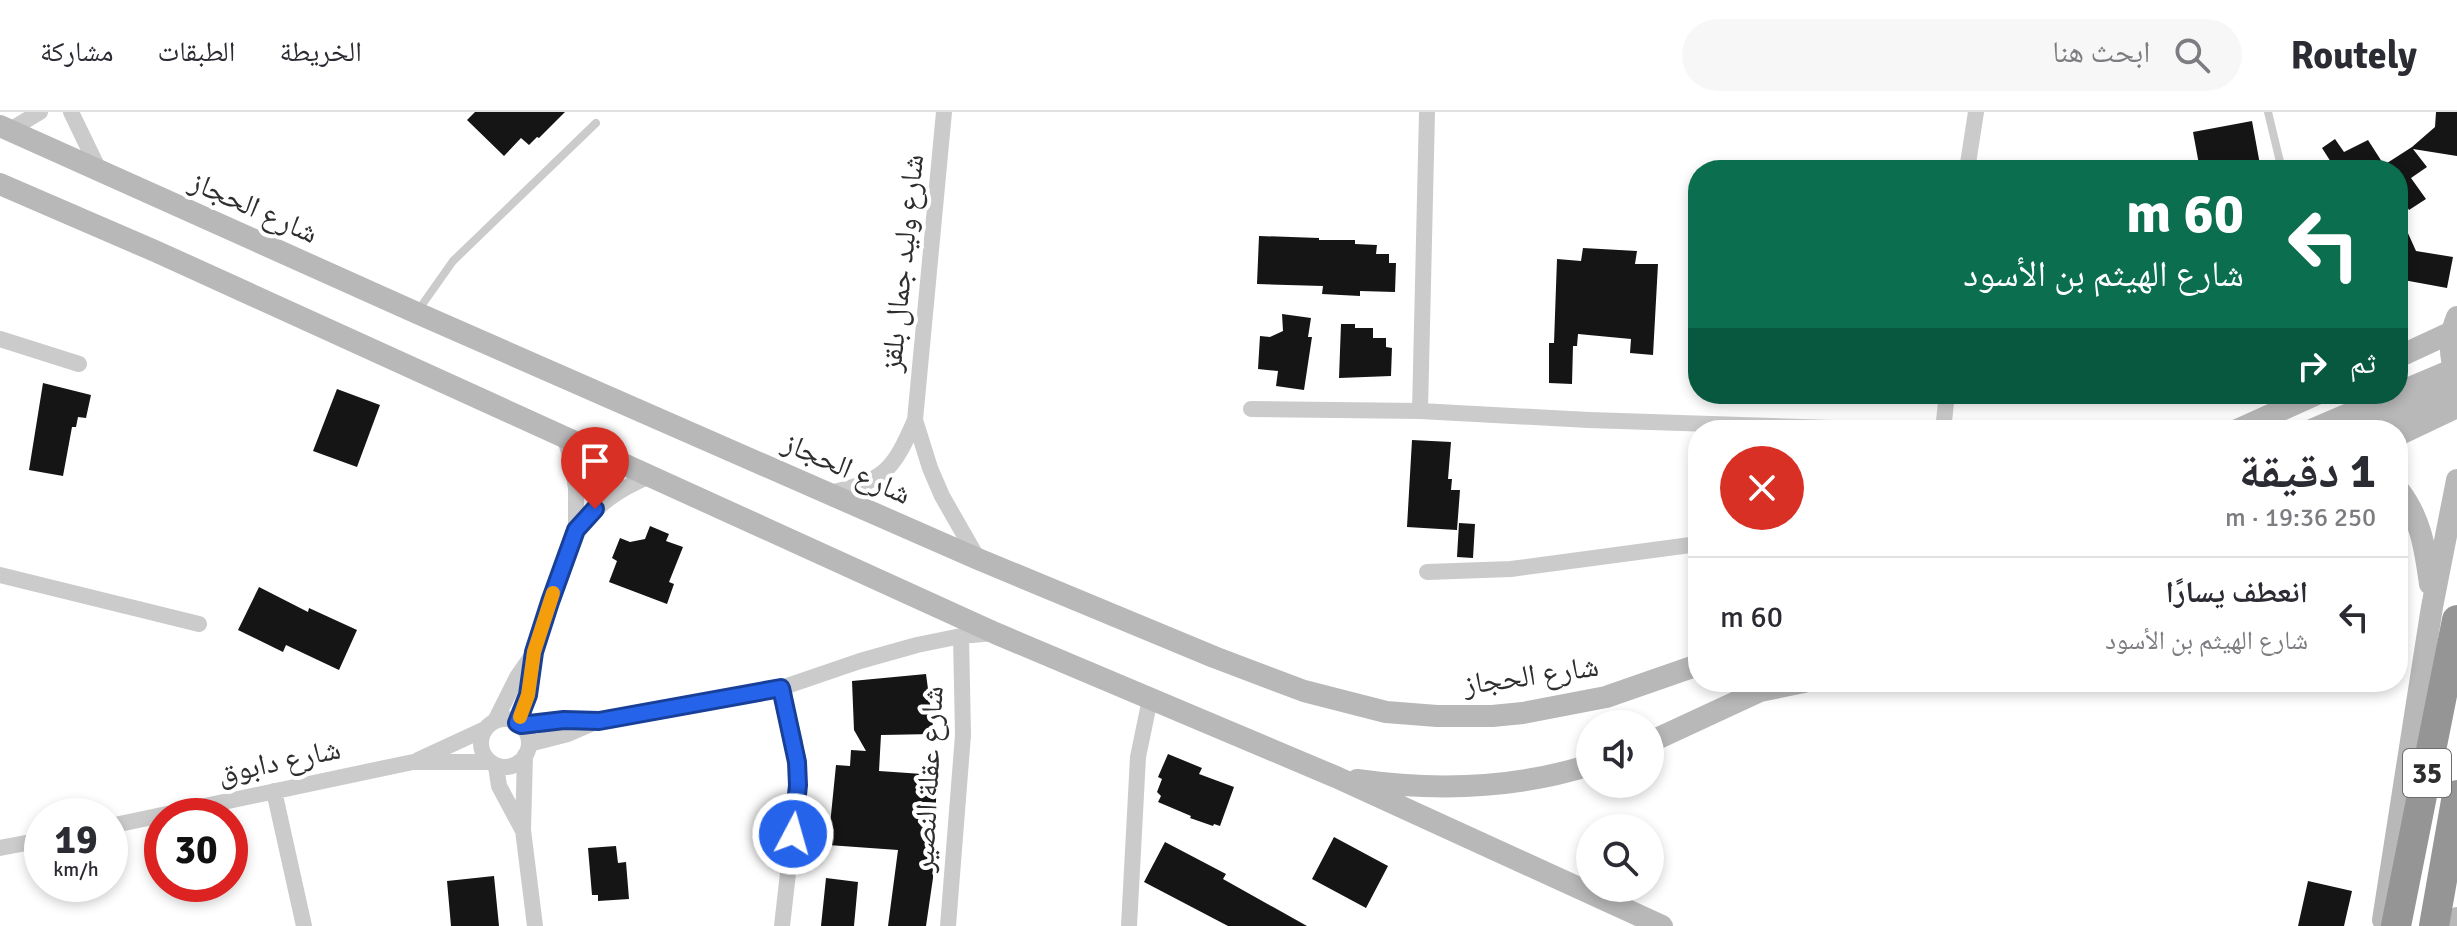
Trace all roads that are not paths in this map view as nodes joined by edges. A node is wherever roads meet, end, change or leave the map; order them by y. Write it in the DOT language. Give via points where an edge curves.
graph roads {
  1 [pos="40,112"];
  2 [pos="71,112"];
  3 [pos="944,112"];
  4 [pos="1427,112"];
  5 [pos="1976,112"];
  6 [pos="2268,112"];
  7 [pos="596,123"];
  8 [pos="5,128"];
  9 [pos="1969,160"];
  10 [pos="2280,160"];
  11 [pos="99,170"];
  12 [pos="0,184"];
  13 [pos="417,313"];
  14 [pos="2454,325"];
  15 [pos="0,339"];
  16 [pos="2408,351"];
  17 [pos="79,364"];
  18 [pos="2457,368"];
  19 [pos="2457,378"];
  20 [pos="2408,384"];
  21 [pos="2408,388"];
  22 [pos="2457,389"];
  23 [pos="2295,404"];
  24 [pos="2371,404"];
  25 [pos="2457,407"];
  26 [pos="1251,409"];
  27 [pos="1420,411"];
  28 [pos="915,420"];
  29 [pos="2259,420"];
  30 [pos="2334,420"];
  31 [pos="2384,420"];
  32 [pos="1688,424"];
  33 [pos="2408,427"];
  34 [pos="2408,431"];
  35 [pos="564,437"];
  36 [pos="650,476"];
  37 [pos="2457,480"];
  38 [pos="829,493"];
  39 [pos="2408,502"];
  40 [pos="576,530"];
  41 [pos="1688,545"];
  42 [pos="978,559"];
  43 [pos="1427,572"];
  44 [pos="0,575"];
  45 [pos="2445,614"];
  46 [pos="199,624"];
  47 [pos="995,633"];
  48 [pos="961,636"];
  49 [pos="534,652"];
  50 [pos="1688,669"];
  51 [pos="1688,674"];
  52 [pos="1669,677"];
  53 [pos="781,688"];
  54 [pos="1756,692"];
  55 [pos="1150,699"];
  56 [pos="599,721"];
  57 [pos="519,724"];
  58 [pos="490,725"];
  59 [pos="1664,735"];
  60 [pos="527,750"];
  61 [pos="413,762"];
  62 [pos="493,764"];
  63 [pos="1576,768"];
  64 [pos="1336,777"];
  65 [pos="274,791"];
  66 [pos="2457,795"];
  67 [pos="128,822"];
  68 [pos="523,830"];
  69 [pos="24,843"];
  70 [pos="0,848"];
  71 [pos="2457,918"];
  72 [pos="1133,924"];
  73 [pos="304,926"];
  74 [pos="535,926"];
  75 [pos="782,926"];
  76 [pos="948,926"];
  77 [pos="1662,926"];
  78 [pos="2382,926"];
  79 [pos="2396,926"];
  80 [pos="2434,926"];
  81 [pos="2454,926"];
  1 -- 8 [label="street"];
  2 -- 11 [label="street"];
  3 -- 28 [label="street, شارع وليد جمال بلقز"];
  4 -- 27 [label="street"];
  5 -- 9 [label="street"];
  6 -- 10 [label="lane"];
  7 -- 13 [label="lane" via="453,261"];
  8 -- 11 [label="main road, شارع الحجاز"];
  11 -- 13 [label="main road, شارع الحجاز"];
  12 -- 35 [label="main road"];
  13 -- 38 [label="main road, شارع الحجاز"];
  14 -- 16 [label="main road"];
  14 -- 19 [label="main road" via="2450,356"];
  15 -- 17 [label="street"];
  18 -- 21 [label="main road, bridge"];
  20 -- 33 [label="main road" via="2416,415"];
  22 -- 31 [label="main road, bridge"];
  23 -- 29 [label="main road"];
  24 -- 30 [label="main road"];
  25 -- 34 [label="main road"];
  26 -- 27 [label="street"];
  27 -- 32 [label="street"];
  28 -- 38 [label="street, شارع وليد جمال بلقز" via="886,471 868,483"];
  28 -- 42 [label="street, شارع وليد جمال بلقز" via="942,496"];
  35 -- 36 [label="main road"];
  35 -- 40 [label="street" via="576,488"];
  36 -- 40 [label="street" via="615,492"];
  36 -- 47 [label="main road"];
  37 -- 45 [label="main road"];
  38 -- 42 [label="main road, شارع الحجاز"];
  39 -- 45 [label="main road"];
  40 -- 49 [label="street"];
  41 -- 43 [label="street" via="1511,569"];
  42 -- 52 [label="main road, شارع الحجاز" via="1304,691 1386,712 1523,713 1606,697"];
  44 -- 46 [label="street"];
  45 -- 78 [label="main road"];
  45 -- 79 [label="highway, 35"];
  47 -- 48 [label="street"];
  47 -- 55 [label="main road"];
  48 -- 53 [label="street" via="860,661"];
  48 -- 76 [label="street, شارع عقلة النصير" via="963,735"];
  49 -- 57 [label="street"];
  49 -- 58 [label="street"];
  50 -- 52 [label="main road, شارع الحجاز"];
  51 -- 52 [label="main road"];
  53 -- 56 [label="street"];
  53 -- 75 [label="street" via="795,742 798,785"];
  54 -- 59 [label="main road"];
  55 -- 64 [label="main road"];
  55 -- 72 [label="street" via="1138,757"];
  56 -- 57 [label="street"];
  56 -- 60 [label="street"];
  57 -- 58 [label="street" via="503,719"];
  57 -- 60 [label="street" via="528,737"];
  58 -- 61 [label="street, شارع دابوق"];
  58 -- 62 [label="street" via="480,746"];
  60 -- 62 [label="street" via="516,765"];
  60 -- 68 [label="street"];
  61 -- 62 [label="street, شارع دابوق"];
  61 -- 65 [label="street, شارع دابوق"];
  62 -- 68 [label="street"];
  63 -- 64 [label="main road" via="1522,781 1440,788"];
  64 -- 77 [label="main road"];
  65 -- 67 [label="street, شارع دابوق"];
  65 -- 73 [label="street"];
  66 -- 80 [label="highway, 35"];
  68 -- 74 [label="street"];
  69 -- 70 [label="street"];
  71 -- 81 [label="main road"];
}
